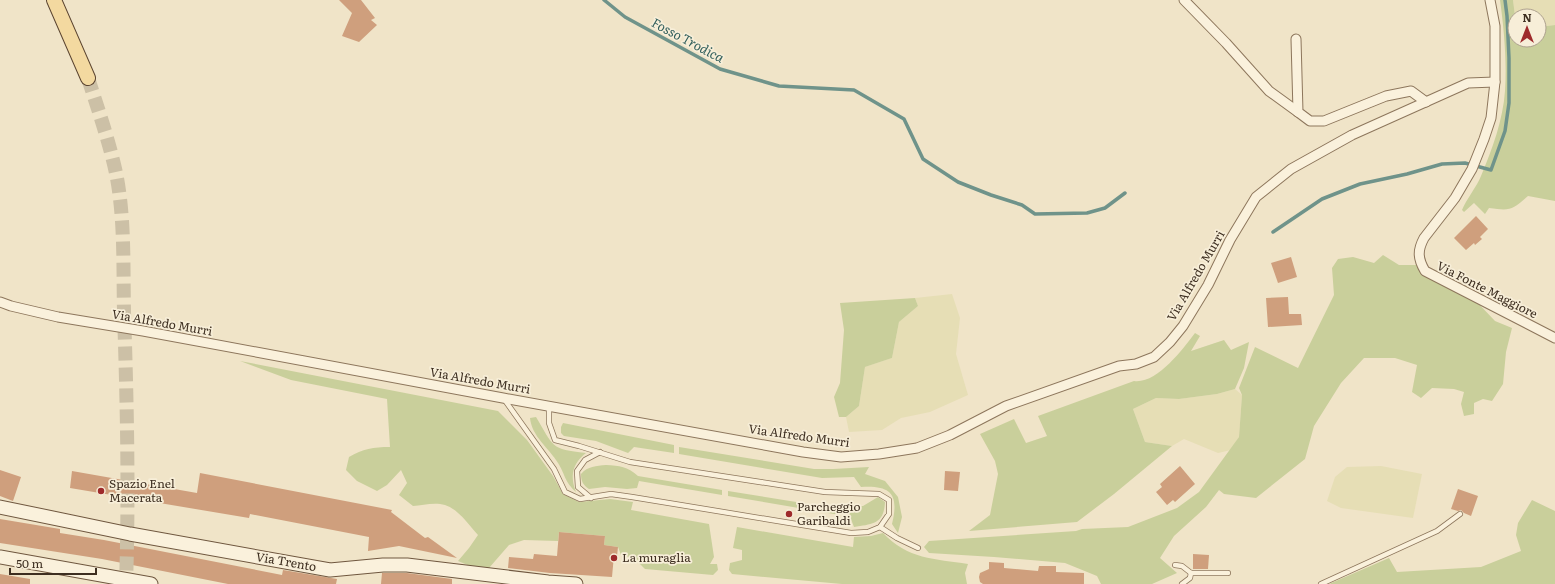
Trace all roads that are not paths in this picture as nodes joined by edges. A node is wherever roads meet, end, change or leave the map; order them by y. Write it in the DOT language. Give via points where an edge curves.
graph roads {
  1 [pos="54,0"];
  2 [pos="1184,0"];
  3 [pos="1490,0"];
  4 [pos="1296,39"];
  5 [pos="88,78"];
  6 [pos="1495,82"];
  7 [pos="1426,102"];
  8 [pos="1298,112"];
  9 [pos="0,302"];
  10 [pos="1555,338"];
  11 [pos="503,398"];
  12 [pos="549,406"];
  13 [pos="600,452"];
  14 [pos="591,498"];
  15 [pos="0,507"];
  16 [pos="1460,514"];
  17 [pos="880,527"];
  18 [pos="918,548"];
  19 [pos="0,557"];
  20 [pos="1175,565"];
  21 [pos="1191,573"];
  22 [pos="1228,573"];
  23 [pos="116,581"];
  24 [pos="551,583"];
  25 [pos="151,584"];
  26 [pos="576,584"];
  27 [pos="1182,584"];
  28 [pos="1321,584"];
  1 -- 5 [label="main road"];
  2 -- 8 [label="street" via="1268,91"];
  3 -- 6 [label="street" via="1495,26"];
  4 -- 8 [label="street"];
  6 -- 7 [label="street, Via Alfredo Murri" via="1468,83"];
  6 -- 10 [label="street, Via Fonte Maggiore" via="1491,118 1472,169 1455,198 1424,238 1418,254 1425,271"];
  7 -- 8 [label="street" via="1411,91 1386,96 1324,121 1310,121"];
  7 -- 12 [label="street, Via Alfredo Murri" via="1352,135 1291,169 1256,197 1183,326 1154,357 1136,364 1119,366 1006,406 950,435 917,448 841,457"];
  9 -- 11 [label="street, Via Alfredo Murri" via="58,317"];
  11 -- 12 [label="street, Via Alfredo Murri"];
  11 -- 14 [label="lane" via="554,469 565,492 580,499"];
  12 -- 13 [label="lane" via="549,423 555,440"];
  13 -- 14 [label="lane" via="585,460 577,471 578,487"];
  13 -- 17 [label="lane" via="630,462 825,492 879,494 889,500 889,514"];
  14 -- 17 [label="lane" via="611,494 851,533 868,532"];
  15 -- 24 [label="main road, Via Trento" via="330,570 406,565"];
  16 -- 28 [label="lane" via="1437,531"];
  17 -- 18 [label="lane"];
  19 -- 23 [label="main road"];
  20 -- 21 [label="lane" via="1182,566"];
  21 -- 22 [label="lane"];
  21 -- 27 [label="lane" via="1190,578"];
  23 -- 25 [label="main road"];
  24 -- 26 [label="main road, Via Trento"];
}
